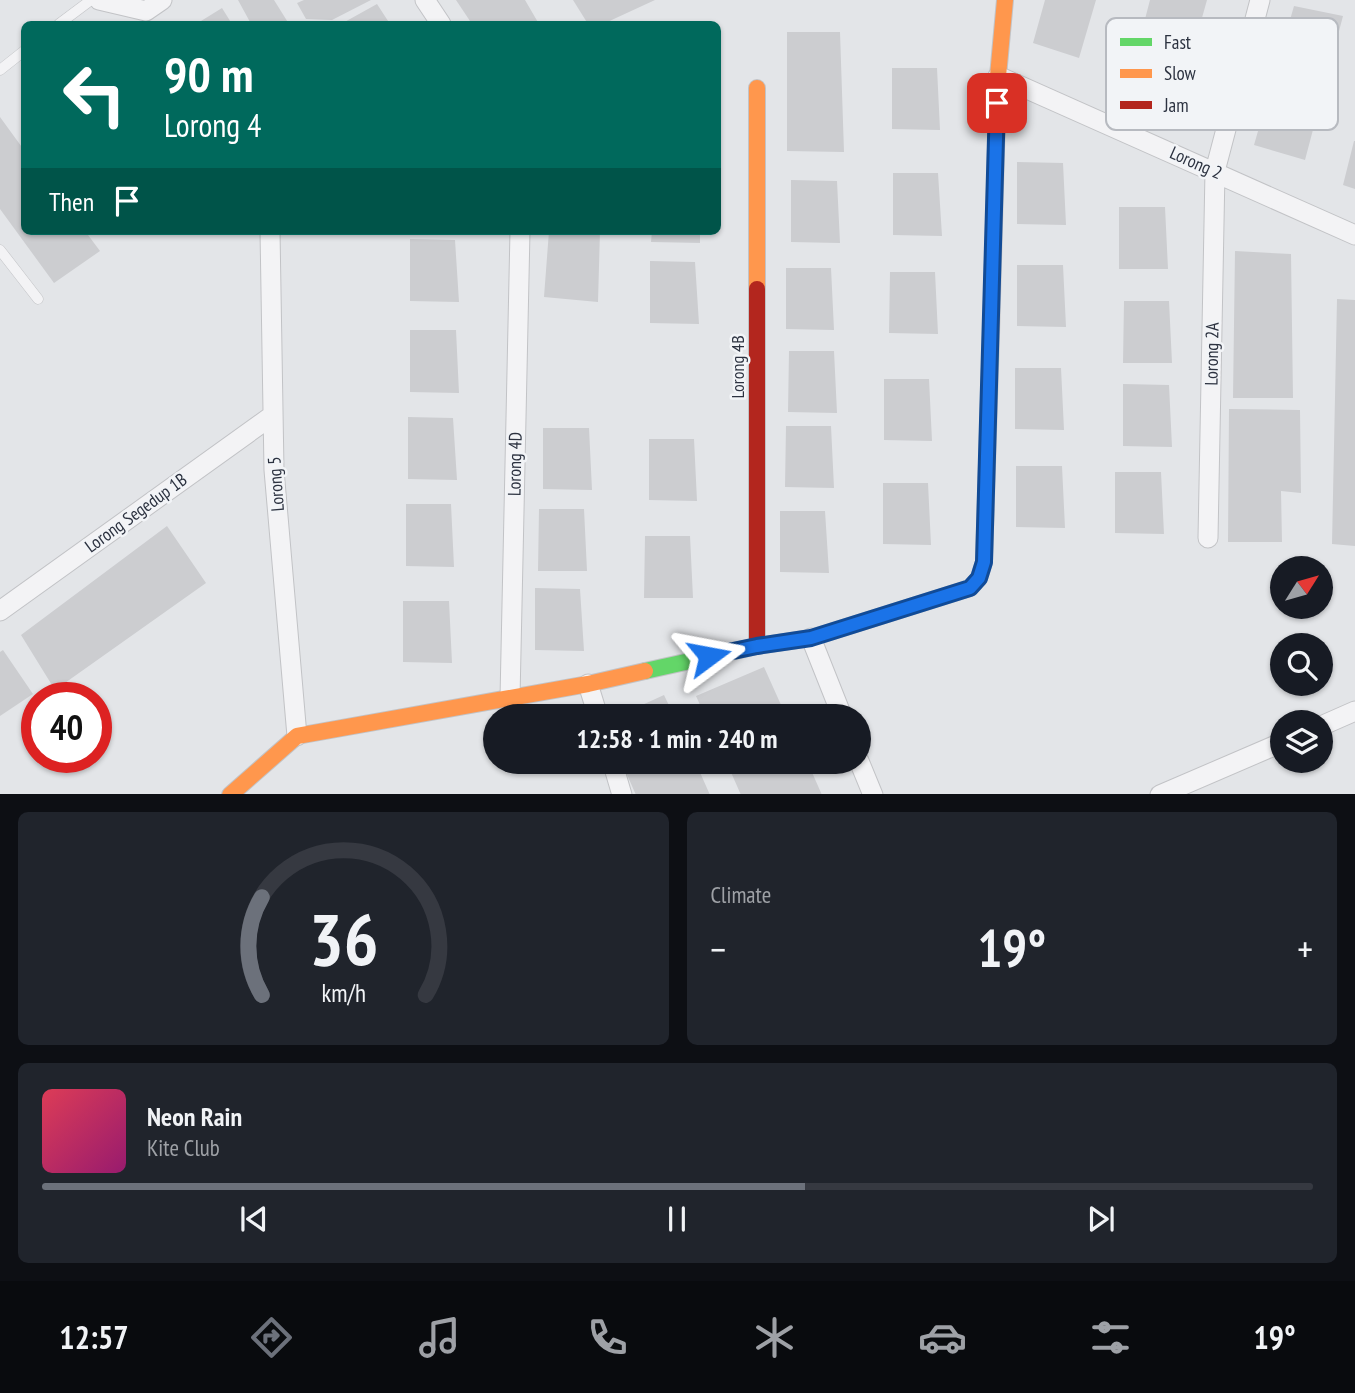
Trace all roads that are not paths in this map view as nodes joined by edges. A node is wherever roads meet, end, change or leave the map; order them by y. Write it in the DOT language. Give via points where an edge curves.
graph roads {
  1 [pos="91,0"];
  2 [pos="99,0"];
  3 [pos="425,0"];
  4 [pos="1005,0"];
  5 [pos="1260,0"];
  6 [pos="155,12"];
  7 [pos="1255,18"];
  8 [pos="63,21"];
  9 [pos="439,21"];
  10 [pos="21,53"];
  11 [pos="0,70"];
  12 [pos="998,76"];
  13 [pos="757,88"];
  14 [pos="1106,123"];
  15 [pos="1121,130"];
  16 [pos="1226,130"];
  17 [pos="1215,171"];
  18 [pos="270,235"];
  19 [pos="520,235"];
  20 [pos="1355,235"];
  21 [pos="0,250"];
  22 [pos="38,299"];
  23 [pos="273,415"];
  24 [pos="1208,538"];
  25 [pos="0,611"];
  26 [pos="811,638"];
  27 [pos="757,646"];
  28 [pos="588,684"];
  29 [pos="510,698"];
  30 [pos="594,704"];
  31 [pos="837,704"];
  32 [pos="1355,711"];
  33 [pos="1333,721"];
  34 [pos="297,736"];
  35 [pos="1270,747"];
  36 [pos="616,774"];
  37 [pos="865,774"];
  38 [pos="230,794"];
  39 [pos="622,794"];
  40 [pos="873,794"];
  41 [pos="1160,794"];
  1 -- 8 [label="lane"];
  2 -- 6 [label="street"];
  3 -- 9 [label="street"];
  4 -- 12 [label="street"];
  5 -- 7 [label="street, Lorong 2A"];
  10 -- 11 [label="lane"];
  12 -- 14 [label="street, Lorong 2"];
  12 -- 26 [label="street" via="984,562 979,578 970,588"];
  13 -- 27 [label="street, Lorong 4B"];
  15 -- 17 [label="street, Lorong 2"];
  16 -- 17 [label="street, Lorong 2A"];
  17 -- 20 [label="street, Lorong 2"];
  17 -- 24 [label="street, Lorong 2A"];
  18 -- 23 [label="street, Lorong 5"];
  19 -- 29 [label="street, Lorong 4D"];
  21 -- 22 [label="lane"];
  23 -- 25 [label="street, Lorong Segedup 1B"];
  23 -- 34 [label="street, Lorong 5"];
  26 -- 27 [label="street"];
  26 -- 31 [label="street"];
  27 -- 28 [label="street"];
  28 -- 29 [label="street"];
  28 -- 30 [label="street"];
  29 -- 34 [label="street"];
  32 -- 33 [label="street"];
  34 -- 38 [label="street"];
  35 -- 41 [label="street"];
  36 -- 39 [label="street"];
  37 -- 40 [label="street"];
}
